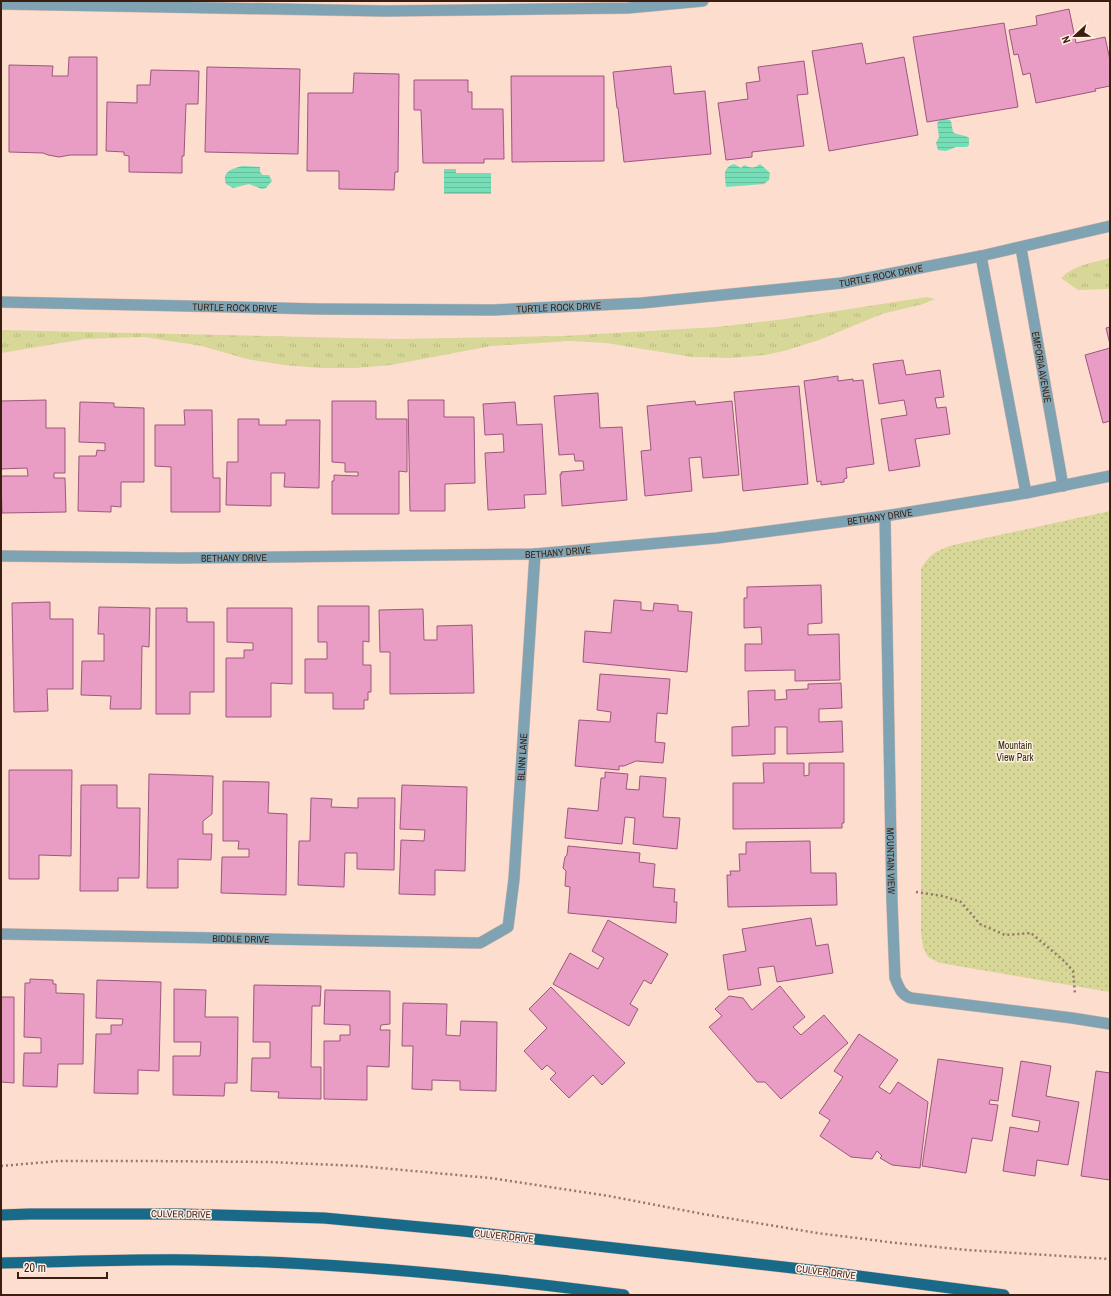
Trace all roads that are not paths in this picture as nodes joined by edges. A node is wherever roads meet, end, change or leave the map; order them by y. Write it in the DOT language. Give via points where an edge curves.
graph roads {
  1 [pos="702,1"];
  2 [pos="1,4"];
  3 [pos="1110,226"];
  4 [pos="1021,248"];
  5 [pos="981,256"];
  6 [pos="1,302"];
  7 [pos="1110,476"];
  8 [pos="1063,486"];
  9 [pos="1026,493"];
  10 [pos="886,516"];
  11 [pos="535,554"];
  12 [pos="1,556"];
  13 [pos="1,934"];
  14 [pos="480,943"];
  15 [pos="1110,1024"];
  16 [pos="1,1215"];
  17 [pos="1,1263"];
  18 [pos="624,1295"];
  19 [pos="1004,1295"];
  1 -- 2 [label="street" via="628,8 384,11"];
  3 -- 4 [label="street, TURTLE ROCK DRIVE"];
  4 -- 5 [label="street, TURTLE ROCK DRIVE"];
  4 -- 8 [label="street, EMPORIA AVENUE"];
  5 -- 6 [label="street, TURTLE ROCK DRIVE" via="842,282 642,303 477,310"];
  5 -- 9 [label="street"];
  7 -- 8 [label="street, BETHANY DRIVE"];
  8 -- 9 [label="street, BETHANY DRIVE"];
  9 -- 10 [label="street, BETHANY DRIVE"];
  10 -- 11 [label="street, BETHANY DRIVE" via="717,538"];
  10 -- 15 [label="street, MOUNTAIN VIEW" via="892,902 896,978 901,991 911,998"];
  11 -- 12 [label="street, BETHANY DRIVE" via="180,558"];
  11 -- 14 [label="street, BLINN LANE" via="514,879 508,927"];
  13 -- 14 [label="street, BIDDLE DRIVE"];
  16 -- 19 [label="main road, CULVER DRIVE" via="180,1214 324,1218 812,1270"];
  17 -- 18 [label="main road" via="192,1260 319,1264 454,1275"];
}
